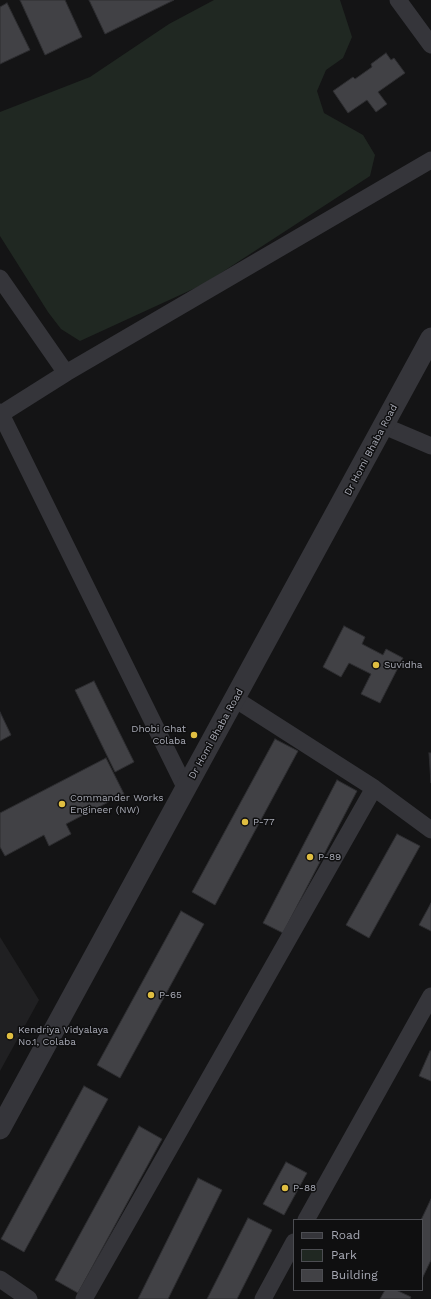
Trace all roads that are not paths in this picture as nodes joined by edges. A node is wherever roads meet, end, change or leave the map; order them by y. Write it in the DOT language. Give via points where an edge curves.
graph roads {
  1 [pos="398,0"];
  2 [pos="431,45"];
  3 [pos="431,160"];
  4 [pos="0,278"];
  5 [pos="431,338"];
  6 [pos="66,373"];
  7 [pos="1,413"];
  8 [pos="384,426"];
  9 [pos="431,446"];
  10 [pos="236,699"];
  11 [pos="186,788"];
  12 [pos="374,788"];
  13 [pos="431,830"];
  14 [pos="431,996"];
  15 [pos="0,1129"];
  16 [pos="307,1219"];
  17 [pos="293,1244"];
  18 [pos="0,1279"];
  19 [pos="29,1299"];
  20 [pos="84,1299"];
  21 [pos="263,1299"];
  1 -- 2 [label="street"];
  3 -- 6 [label="street"];
  4 -- 6 [label="street"];
  5 -- 8 [label="street, Dr Homi Bhaba Road"];
  6 -- 7 [label="street"];
  7 -- 11 [label="street"];
  8 -- 9 [label="street"];
  8 -- 10 [label="street, Dr Homi Bhaba Road"];
  10 -- 11 [label="street, Dr Homi Bhaba Road"];
  10 -- 12 [label="street"];
  11 -- 15 [label="street, Dr Homi Bhaba Road"];
  12 -- 13 [label="street"];
  12 -- 20 [label="street"];
  14 -- 16 [label="street"];
  17 -- 21 [label="street"];
  18 -- 19 [label="street"];
}
